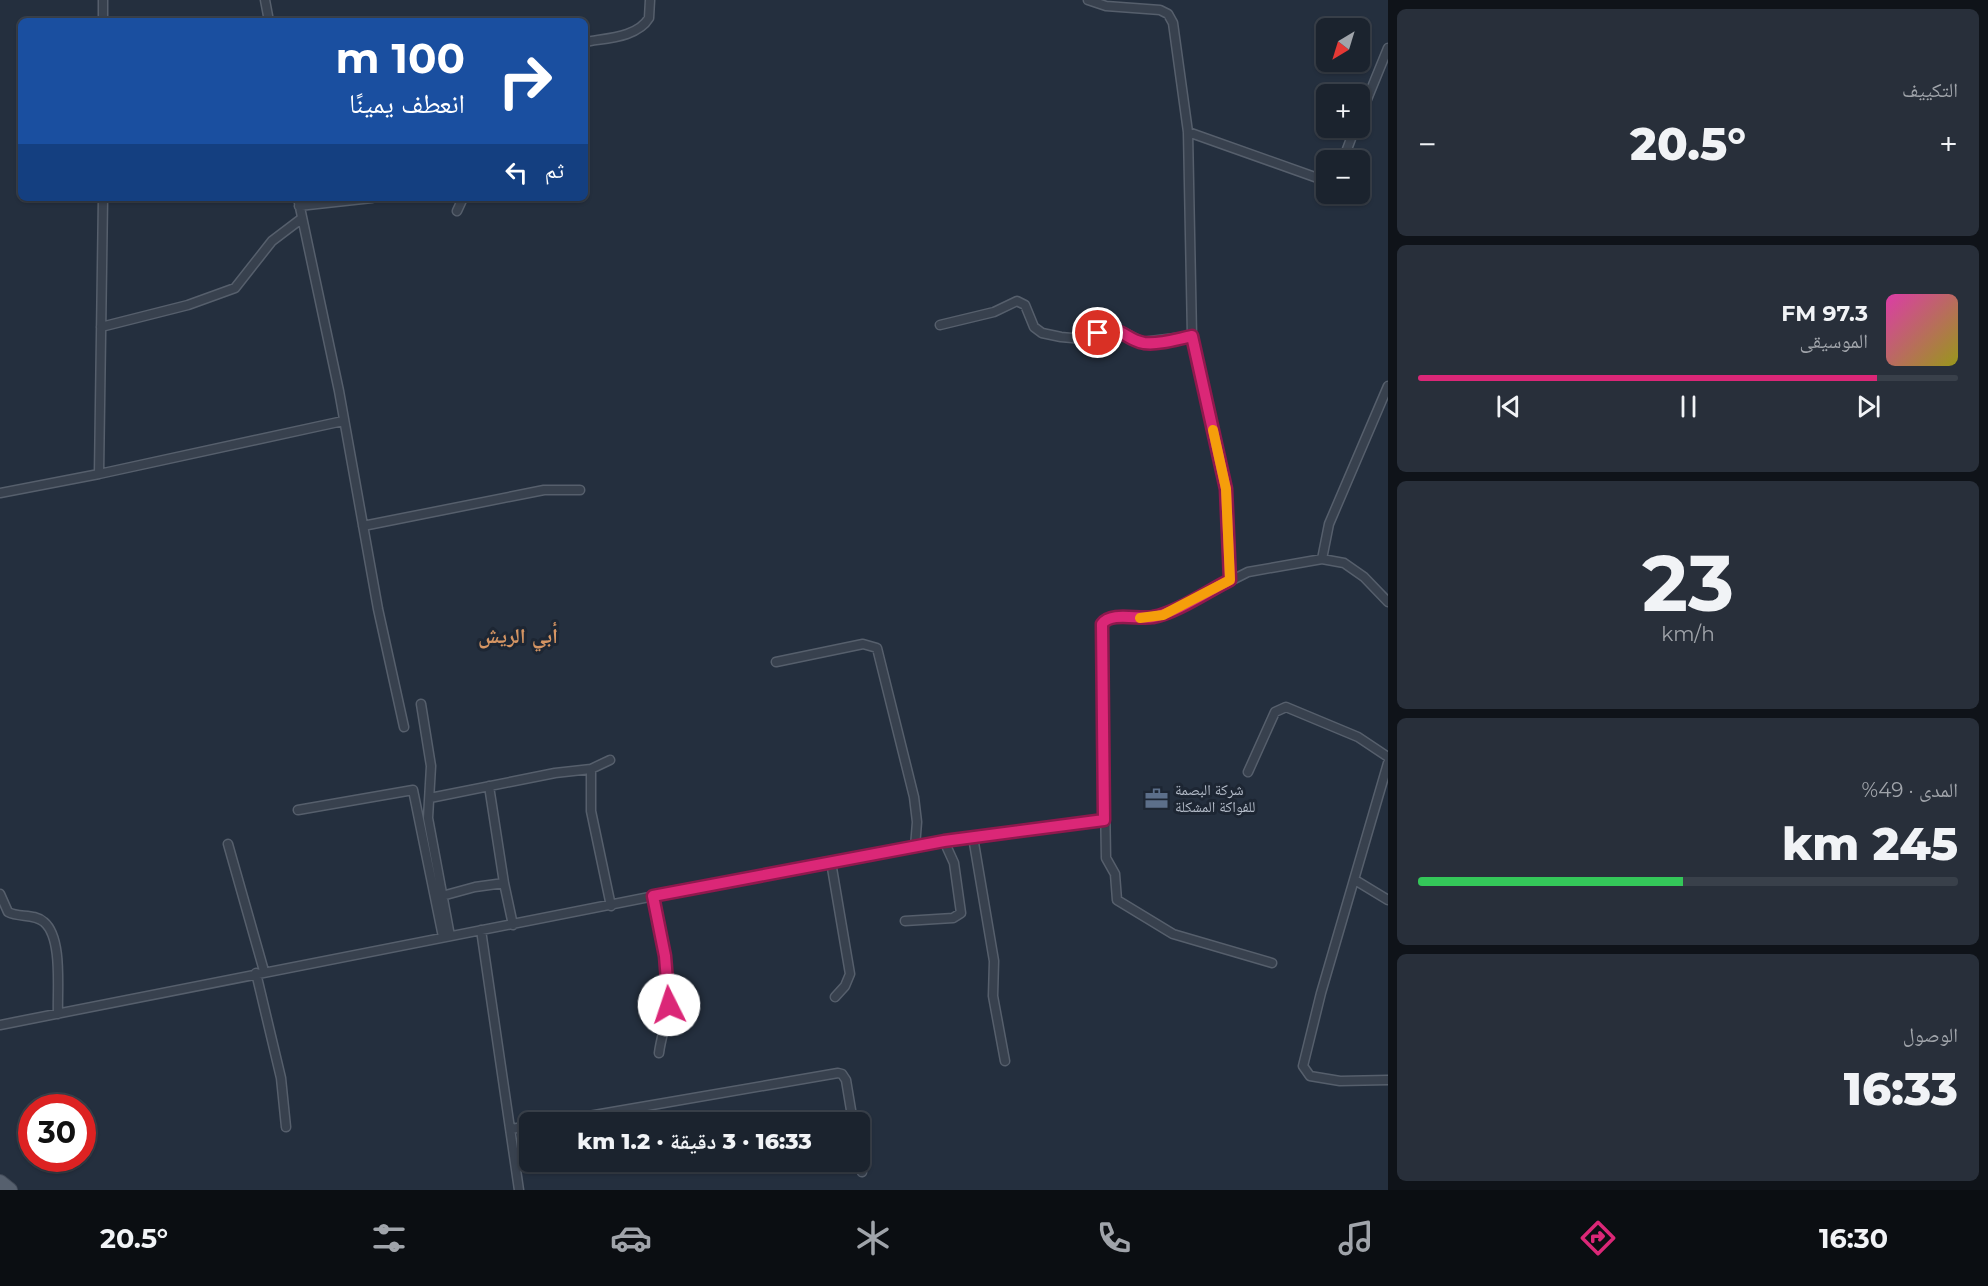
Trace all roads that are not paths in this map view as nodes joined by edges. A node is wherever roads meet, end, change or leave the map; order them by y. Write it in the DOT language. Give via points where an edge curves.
graph roads {
  1 [pos="103,0"];
  2 [pos="265,0"];
  3 [pos="650,0"];
  4 [pos="1088,0"];
  5 [pos="103,18"];
  6 [pos="268,18"];
  7 [pos="588,41"];
  8 [pos="1388,48"];
  9 [pos="1370,92"];
  10 [pos="1188,132"];
  11 [pos="1316,177"];
  12 [pos="103,201"];
  13 [pos="317,201"];
  14 [pos="461,201"];
  15 [pos="299,202"];
  16 [pos="458,211"];
  17 [pos="301,219"];
  18 [pos="940,325"];
  19 [pos="101,327"];
  20 [pos="1192,336"];
  21 [pos="1388,386"];
  22 [pos="343,422"];
  23 [pos="99,474"];
  24 [pos="580,490"];
  25 [pos="0,493"];
  26 [pos="363,526"];
  27 [pos="1322,559"];
  28 [pos="1230,580"];
  29 [pos="1388,602"];
  30 [pos="776,662"];
  31 [pos="422,704"];
  32 [pos="404,728"];
  33 [pos="1388,757"];
  34 [pos="610,760"];
  35 [pos="1388,763"];
  36 [pos="591,769"];
  37 [pos="1248,772"];
  38 [pos="489,786"];
  39 [pos="430,798"];
  40 [pos="298,810"];
  41 [pos="1104,820"];
  42 [pos="973,837"];
  43 [pos="944,841"];
  44 [pos="228,844"];
  45 [pos="915,847"];
  46 [pos="831,862"];
  47 [pos="1355,880"];
  48 [pos="504,883"];
  49 [pos="0,894"];
  50 [pos="442,896"];
  51 [pos="653,896"];
  52 [pos="1388,900"];
  53 [pos="611,906"];
  54 [pos="905,921"];
  55 [pos="513,925"];
  56 [pos="481,930"];
  57 [pos="446,936"];
  58 [pos="1272,963"];
  59 [pos="260,972"];
  60 [pos="835,997"];
  61 [pos="58,1014"];
  62 [pos="0,1025"];
  63 [pos="659,1053"];
  64 [pos="1005,1061"];
  65 [pos="1388,1080"];
  66 [pos="612,1112"];
  67 [pos="851,1112"];
  68 [pos="286,1127"];
  69 [pos="519,1128"];
  70 [pos="511,1130"];
  71 [pos="0,1182"];
  72 [pos="10,1190"];
  73 [pos="519,1190"];
  1 -- 5 [label="street"];
  2 -- 6 [label="street"];
  3 -- 7 [label="street" via="651,13 644,25"];
  4 -- 10 [label="street" via="1168,14 1176,34"];
  8 -- 9 [label="street"];
  10 -- 11 [label="street"];
  10 -- 20 [label="street"];
  12 -- 19 [label="street"];
  13 -- 15 [label="street"];
  14 -- 16 [label="street"];
  15 -- 17 [label="street"];
  17 -- 19 [label="street" via="272,241 235,288 188,305"];
  17 -- 22 [label="street"];
  18 -- 20 [label="street" via="994,312 1017,301 1025,305 1034,327 1061,337 1083,339 1110,329 1142,342"];
  19 -- 23 [label="street"];
  20 -- 28 [label="street" via="1226,489"];
  21 -- 27 [label="street" via="1329,524"];
  22 -- 23 [label="street"];
  22 -- 26 [label="street"];
  23 -- 25 [label="street"];
  24 -- 26 [label="street" via="544,490"];
  26 -- 32 [label="street"];
  27 -- 28 [label="street" via="1277,565"];
  27 -- 29 [label="street" via="1344,563"];
  28 -- 41 [label="street" via="1163,615 1110,618 1102,624"];
  30 -- 45 [label="street" via="863,644 877,648 914,797"];
  31 -- 39 [label="street" via="431,766"];
  33 -- 37 [label="street" via="1358,737 1286,706 1275,712"];
  34 -- 36 [label="street"];
  35 -- 47 [label="street"];
  36 -- 38 [label="street"];
  36 -- 53 [label="street" via="591,811"];
  38 -- 39 [label="street"];
  38 -- 48 [label="street"];
  39 -- 50 [label="street" via="429,826"];
  40 -- 57 [label="street" via="414,790"];
  41 -- 42 [label="street"];
  41 -- 58 [label="street" via="1106,858 1114,873 1119,903 1191,942"];
  42 -- 43 [label="street"];
  42 -- 64 [label="street" via="994,961 993,996"];
  43 -- 45 [label="street"];
  43 -- 54 [label="street" via="954,863 961,913 954,918"];
  44 -- 59 [label="street"];
  45 -- 46 [label="street"];
  46 -- 51 [label="street"];
  46 -- 60 [label="street" via="850,974"];
  47 -- 52 [label="street"];
  47 -- 65 [label="street" via="1303,1066 1310,1076 1340,1081"];
  48 -- 50 [label="street"];
  48 -- 55 [label="street"];
  49 -- 61 [label="street" via="8,912 36,917 51,932 57,952"];
  50 -- 57 [label="street"];
  51 -- 53 [label="street"];
  51 -- 63 [label="street" via="669,992"];
  53 -- 55 [label="street"];
  55 -- 56 [label="street"];
  56 -- 57 [label="street"];
  56 -- 70 [label="street"];
  57 -- 59 [label="street"];
  59 -- 61 [label="street"];
  59 -- 68 [label="street"];
  61 -- 62 [label="street"];
  66 -- 67 [label="street" via="838,1073 846,1080"];
  69 -- 70 [label="street"];
  70 -- 73 [label="street"];
  71 -- 72 [label="main road"];
}
